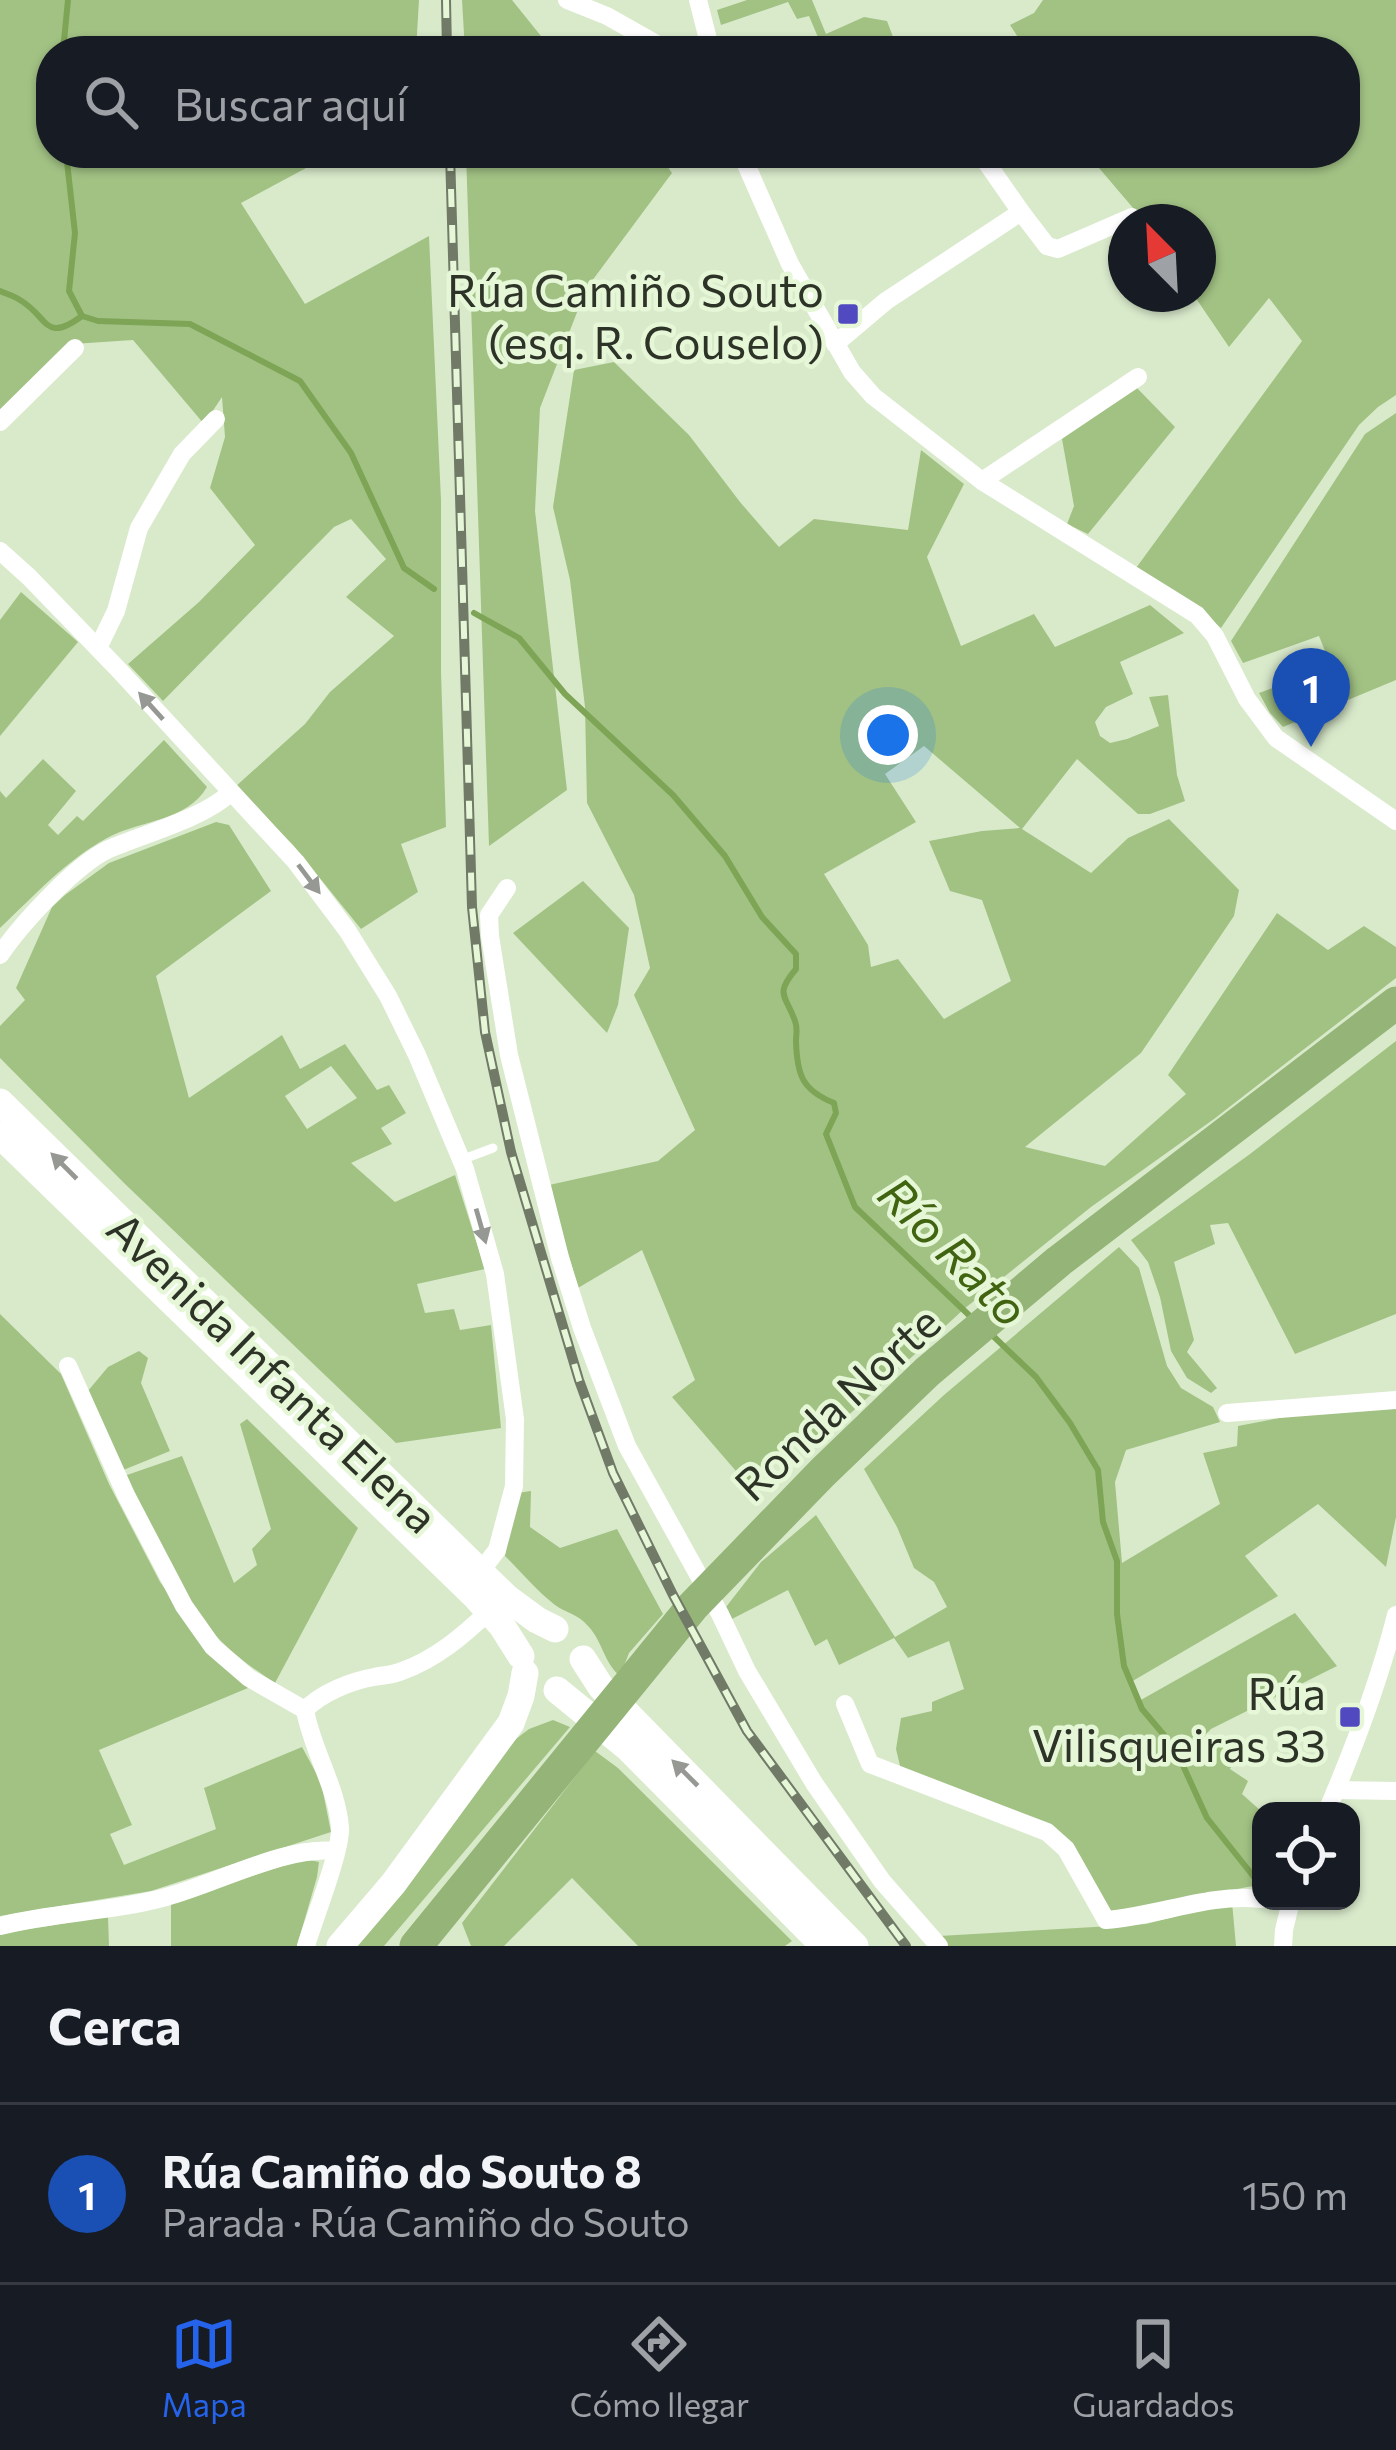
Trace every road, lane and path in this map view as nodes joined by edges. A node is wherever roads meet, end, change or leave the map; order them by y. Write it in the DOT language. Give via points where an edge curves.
graph roads {
  1 [pos="567,0"];
  2 [pos="698,0"];
  3 [pos="642,36"];
  4 [pos="707,36"];
  5 [pos="748,168"];
  6 [pos="990,168"];
  7 [pos="1021,212"];
  8 [pos="1108,227"];
  9 [pos="835,344"];
  10 [pos="74,348"];
  11 [pos="1138,377"];
  12 [pos="216,418"];
  13 [pos="0,422"];
  14 [pos="982,481"];
  15 [pos="0,551"];
  16 [pos="98,648"];
  17 [pos="230,793"];
  18 [pos="1396,820"];
  19 [pos="507,888"];
  20 [pos="0,955"];
  21 [pos="1396,1003"];
  22 [pos="0,1102"];
  23 [pos="0,1135"];
  24 [pos="494,1148"];
  25 [pos="461,1160"];
  26 [pos="68,1366"];
  27 [pos="1396,1400"];
  28 [pos="1227,1413"];
  29 [pos="481,1571"];
  30 [pos="489,1611"];
  31 [pos="1396,1615"];
  32 [pos="555,1629"];
  33 [pos="583,1658"];
  34 [pos="538,1677"];
  35 [pos="591,1698"];
  36 [pos="845,1704"];
  37 [pos="305,1710"];
  38 [pos="620,1725"];
  39 [pos="1336,1790"];
  40 [pos="1396,1791"];
  41 [pos="1331,1802"];
  42 [pos="336,1851"];
  43 [pos="1252,1899"];
  44 [pos="1289,1910"];
  45 [pos="0,1926"];
  46 [pos="306,1946"];
  47 [pos="340,1946"];
  48 [pos="416,1946"];
  49 [pos="824,1946"];
  50 [pos="855,1946"];
  51 [pos="939,1946"];
  52 [pos="1283,1946"];
  1 -- 3 [label="street"];
  2 -- 4 [label="street"];
  5 -- 9 [label="street"];
  6 -- 7 [label="street"];
  7 -- 8 [label="street" via="1058,249"];
  7 -- 9 [label="street"];
  9 -- 14 [label="street" via="873,396"];
  10 -- 13 [label="street"];
  11 -- 14 [label="street"];
  12 -- 16 [label="street" via="182,454 139,528"];
  14 -- 18 [label="street" via="1197,615 1276,738"];
  15 -- 16 [label="street"];
  17 -- 16 [label="street, one-way"];
  17 -- 20 [label="street" via="102,852 48,898"];
  17 -- 25 [label="street, one-way" via="296,862 368,963"];
  19 -- 51 [label="street" via="490,915 490,936 509,1055 560,1258 627,1446 814,1783"];
  21 -- 48 [label="highway, Ronda Norte" via="927,1372 692,1606"];
  29 -- 22 [label="street, Avenida Infanta Elena, one-way"];
  23 -- 30 [label="street, Avenida Infanta Elena"];
  24 -- 25 [label="lane"];
  25 -- 29 [label="street, one-way" via="495,1274 515,1419 514,1486 497,1550"];
  26 -- 37 [label="street" via="184,1606 213,1647"];
  27 -- 28 [label="street"];
  29 -- 32 [label="street, Avenida Infanta Elena" via="518,1608"];
  30 -- 34 [label="street, Avenida Infanta Elena"];
  30 -- 37 [label="street" via="422,1662 333,1691"];
  31 -- 39 [label="street"];
  32 -- 33 [label="street" via="574,1638"];
  32 -- 34 [label="street" via="528,1641"];
  33 -- 34 [label="street" via="572,1683"];
  33 -- 35 [label="street, Avenida Infanta Elena"];
  34 -- 35 [label="street, Avenida Infanta Elena"];
  34 -- 47 [label="street"];
  35 -- 38 [label="street, Avenida Infanta Elena"];
  36 -- 43 [label="street" via="870,1764 1048,1832 1106,1920"];
  37 -- 42 [label="street" via="336,1807"];
  38 -- 49 [label="street, Avenida Infanta Elena"];
  50 -- 38 [label="street, Avenida Infanta Elena, one-way"];
  39 -- 40 [label="street"];
  39 -- 41 [label="street"];
  42 -- 45 [label="street" via="295,1855 165,1898"];
  42 -- 46 [label="street"];
  44 -- 52 [label="street"];
}
